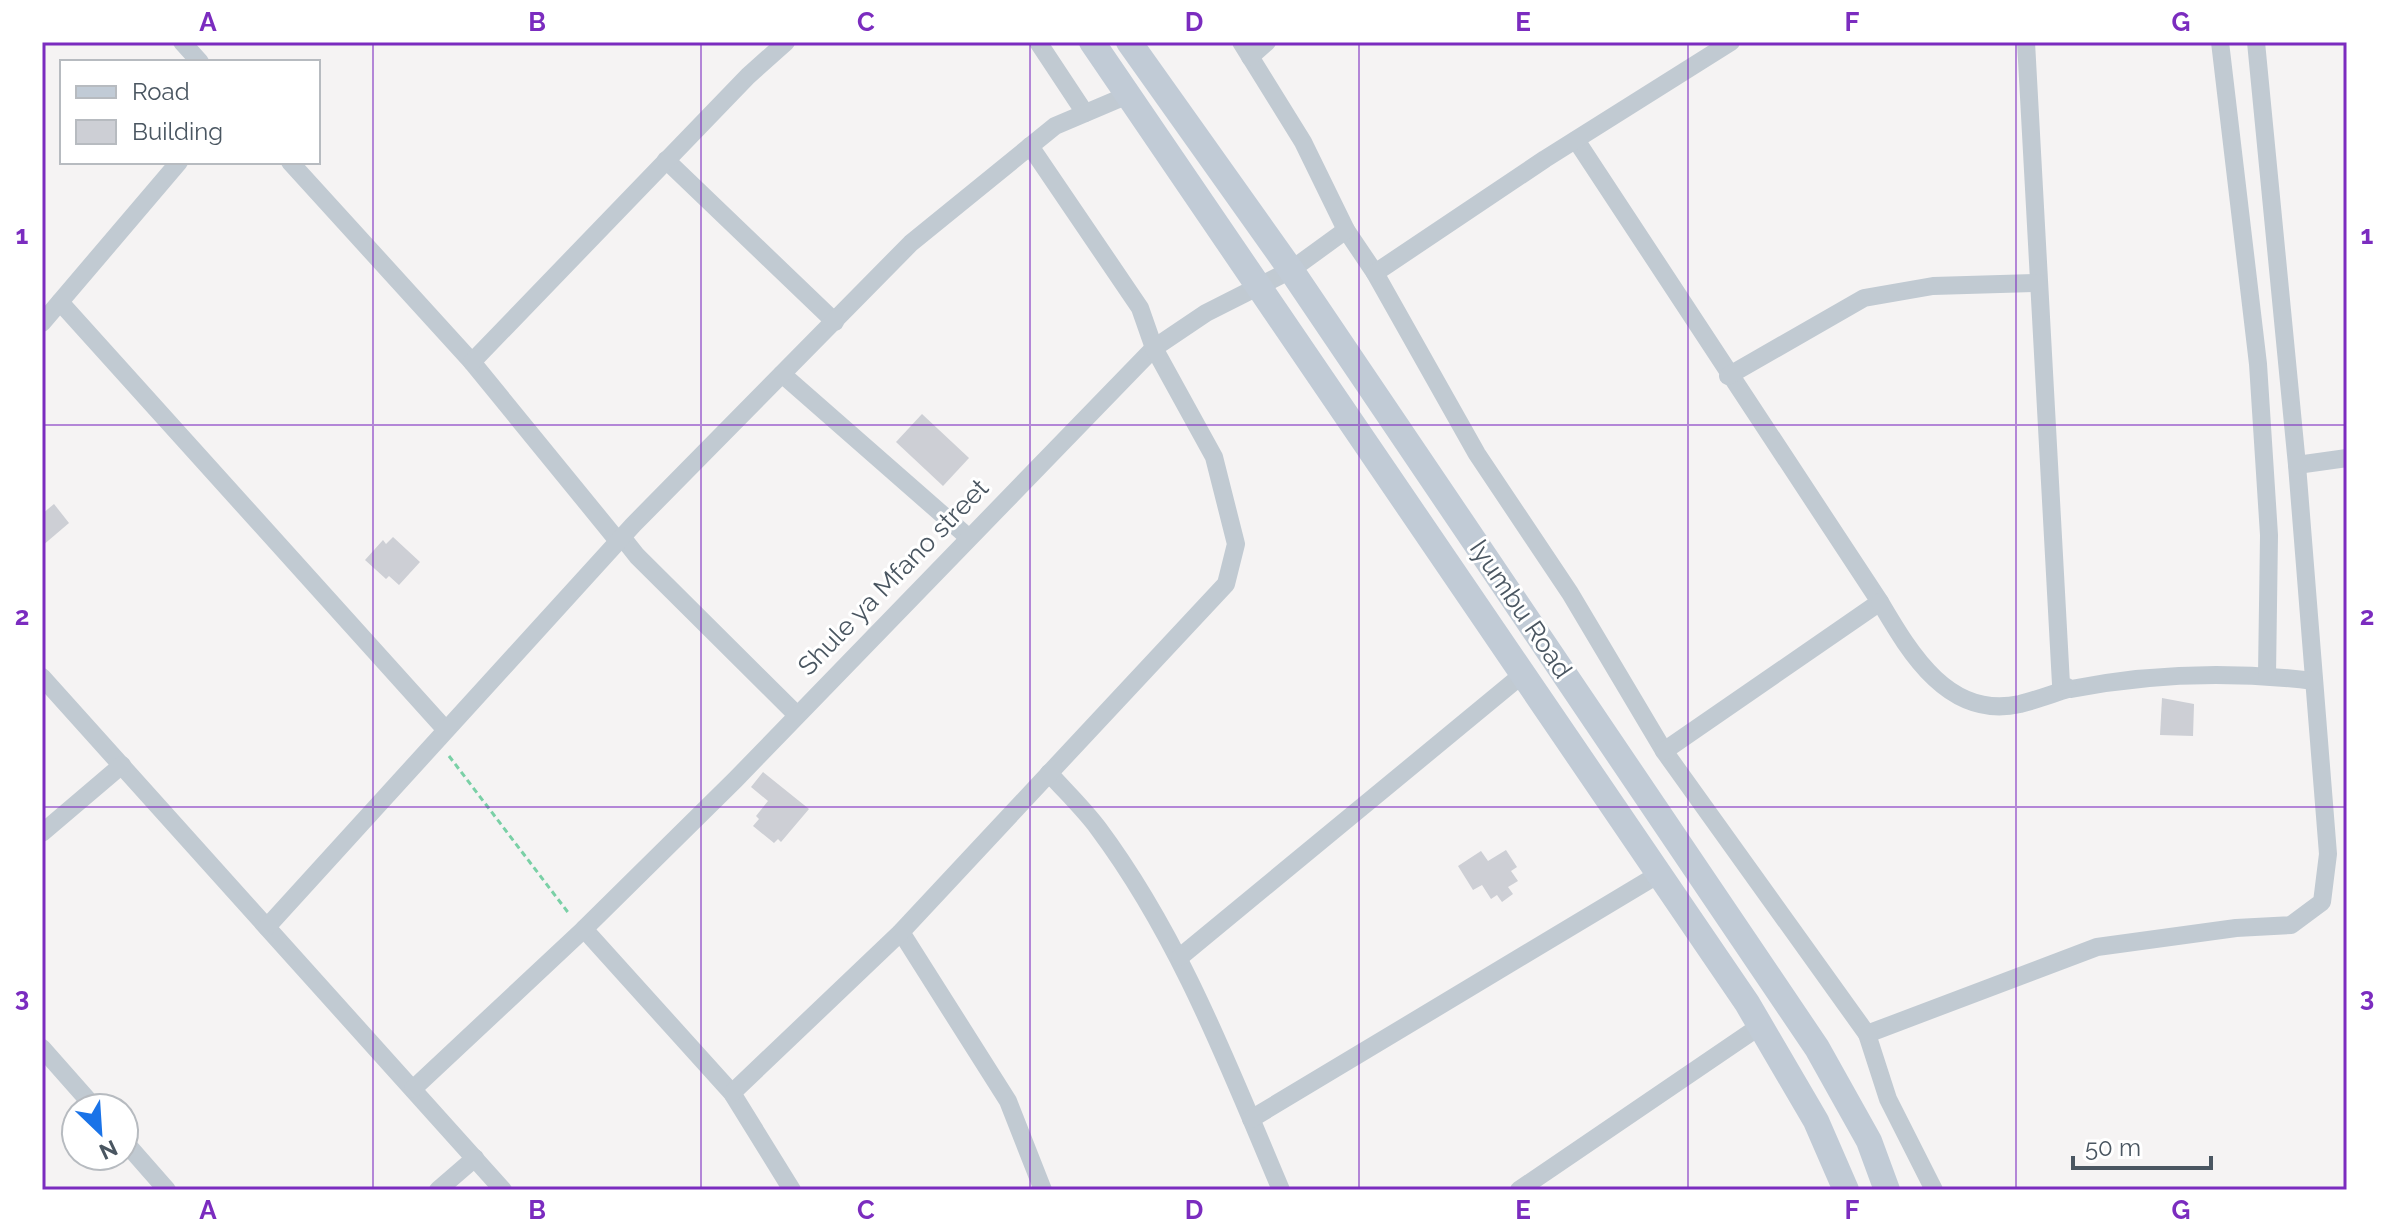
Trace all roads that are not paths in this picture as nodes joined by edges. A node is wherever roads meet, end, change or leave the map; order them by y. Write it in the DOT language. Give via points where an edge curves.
graph roads {
  1 [pos="182,42"];
  2 [pos="786,42"];
  3 [pos="1038,42"];
  4 [pos="1092,42"];
  5 [pos="1129,42"];
  6 [pos="1267,42"];
  7 [pos="1731,42"];
  8 [pos="2026,42"];
  9 [pos="2220,42"];
  10 [pos="2256,42"];
  11 [pos="1245,50"];
  12 [pos="198,60"];
  13 [pos="1128,95"];
  14 [pos="1085,113"];
  15 [pos="1576,140"];
  16 [pos="1030,146"];
  17 [pos="666,160"];
  18 [pos="177,164"];
  19 [pos="292,164"];
  20 [pos="1346,230"];
  21 [pos="1291,270"];
  22 [pos="1375,273"];
  23 [pos="2038,283"];
  24 [pos="1261,288"];
  25 [pos="60,302"];
  26 [pos="835,322"];
  27 [pos="42,323"];
  28 [pos="1154,348"];
  29 [pos="472,362"];
  30 [pos="782,374"];
  31 [pos="1728,376"];
  32 [pos="2347,458"];
  33 [pos="2297,465"];
  34 [pos="968,537"];
  35 [pos="620,539"];
  36 [pos="1880,602"];
  37 [pos="1522,675"];
  38 [pos="2267,675"];
  39 [pos="42,677"];
  40 [pos="2314,681"];
  41 [pos="2068,689"];
  42 [pos="797,715"];
  43 [pos="445,729"];
  44 [pos="1664,751"];
  45 [pos="122,765"];
  46 [pos="1049,773"];
  47 [pos="42,833"];
  48 [pos="1659,874"];
  49 [pos="267,927"];
  50 [pos="584,929"];
  51 [pos="901,932"];
  52 [pos="1180,957"];
  53 [pos="1760,1026"];
  54 [pos="1867,1034"];
  55 [pos="42,1048"];
  56 [pos="413,1089"];
  57 [pos="81,1092"];
  58 [pos="732,1093"];
  59 [pos="1251,1119"];
  60 [pos="475,1158"];
  61 [pos="140,1159"];
  62 [pos="167,1190"];
  63 [pos="438,1190"];
  64 [pos="503,1190"];
  65 [pos="792,1190"];
  66 [pos="1043,1190"];
  67 [pos="1281,1190"];
  68 [pos="1519,1190"];
  69 [pos="1846,1190"];
  70 [pos="1887,1190"];
  71 [pos="1934,1190"];
  1 -- 12 [label="street"];
  2 -- 17 [label="street"];
  3 -- 14 [label="street"];
  4 -- 13 [label="main road, Iyumbu Road"];
  5 -- 21 [label="main road, Iyumbu Road"];
  6 -- 11 [label="street"];
  7 -- 15 [label="street"];
  8 -- 23 [label="street"];
  9 -- 38 [label="street" via="2258,364 2269,535"];
  10 -- 33 [label="street"];
  11 -- 20 [label="street" via="1303,142"];
  13 -- 14 [label="street"];
  13 -- 24 [label="main road, Iyumbu Road"];
  14 -- 16 [label="street" via="1055,126"];
  15 -- 22 [label="street"];
  15 -- 31 [label="street"];
  16 -- 26 [label="street" via="911,243"];
  16 -- 28 [label="street" via="1140,308"];
  17 -- 26 [label="street"];
  17 -- 29 [label="street"];
  18 -- 25 [label="street"];
  19 -- 29 [label="street"];
  20 -- 21 [label="street, Shule ya Mfano street"];
  20 -- 22 [label="street"];
  21 -- 24 [label="street, Shule ya Mfano street"];
  21 -- 70 [label="main road, Iyumbu Road" via="1817,1048 1869,1141"];
  22 -- 44 [label="street" via="1477,454 1570,593"];
  23 -- 31 [label="street" via="1933,286 1864,298"];
  23 -- 41 [label="street" via="2061,682"];
  24 -- 28 [label="street, Shule ya Mfano street" via="1206,313"];
  24 -- 37 [label="main road, Iyumbu Road"];
  25 -- 27 [label="street"];
  25 -- 43 [label="street"];
  26 -- 30 [label="street"];
  28 -- 34 [label="street, Shule ya Mfano street"];
  28 -- 46 [label="street" via="1214,457 1236,544 1226,584"];
  29 -- 35 [label="street"];
  30 -- 34 [label="street"];
  30 -- 35 [label="street"];
  31 -- 36 [label="street"];
  32 -- 33 [label="street"];
  33 -- 40 [label="street"];
  34 -- 42 [label="street, Shule ya Mfano street"];
  35 -- 42 [label="street"];
  35 -- 43 [label="street"];
  36 -- 41 [label="street" via="1912,656 1966,700 1987,706 2019,704"];
  36 -- 44 [label="street"];
  37 -- 48 [label="main road, Iyumbu Road"];
  37 -- 52 [label="street"];
  38 -- 40 [label="street"];
  38 -- 41 [label="street" via="2131,677"];
  39 -- 45 [label="street"];
  40 -- 54 [label="street" via="2328,854 2322,902 2291,925 2097,947"];
  42 -- 50 [label="street, Shule ya Mfano street"];
  43 -- 49 [label="street"];
  44 -- 54 [label="street"];
  45 -- 47 [label="street"];
  45 -- 49 [label="street"];
  46 -- 51 [label="street"];
  46 -- 52 [label="street" via="1097,826"];
  48 -- 53 [label="main road, Iyumbu Road"];
  48 -- 59 [label="street"];
  49 -- 56 [label="street"];
  50 -- 56 [label="street, Shule ya Mfano street"];
  50 -- 58 [label="street"];
  51 -- 58 [label="street"];
  51 -- 66 [label="street" via="1008,1101"];
  52 -- 59 [label="street"];
  53 -- 68 [label="street"];
  53 -- 69 [label="main road, Iyumbu Road" via="1816,1121"];
  54 -- 71 [label="street" via="1888,1099"];
  55 -- 57 [label="street"];
  56 -- 60 [label="street"];
  58 -- 65 [label="street"];
  59 -- 67 [label="street"];
  60 -- 63 [label="street"];
  60 -- 64 [label="street"];
  61 -- 62 [label="street"];
}
